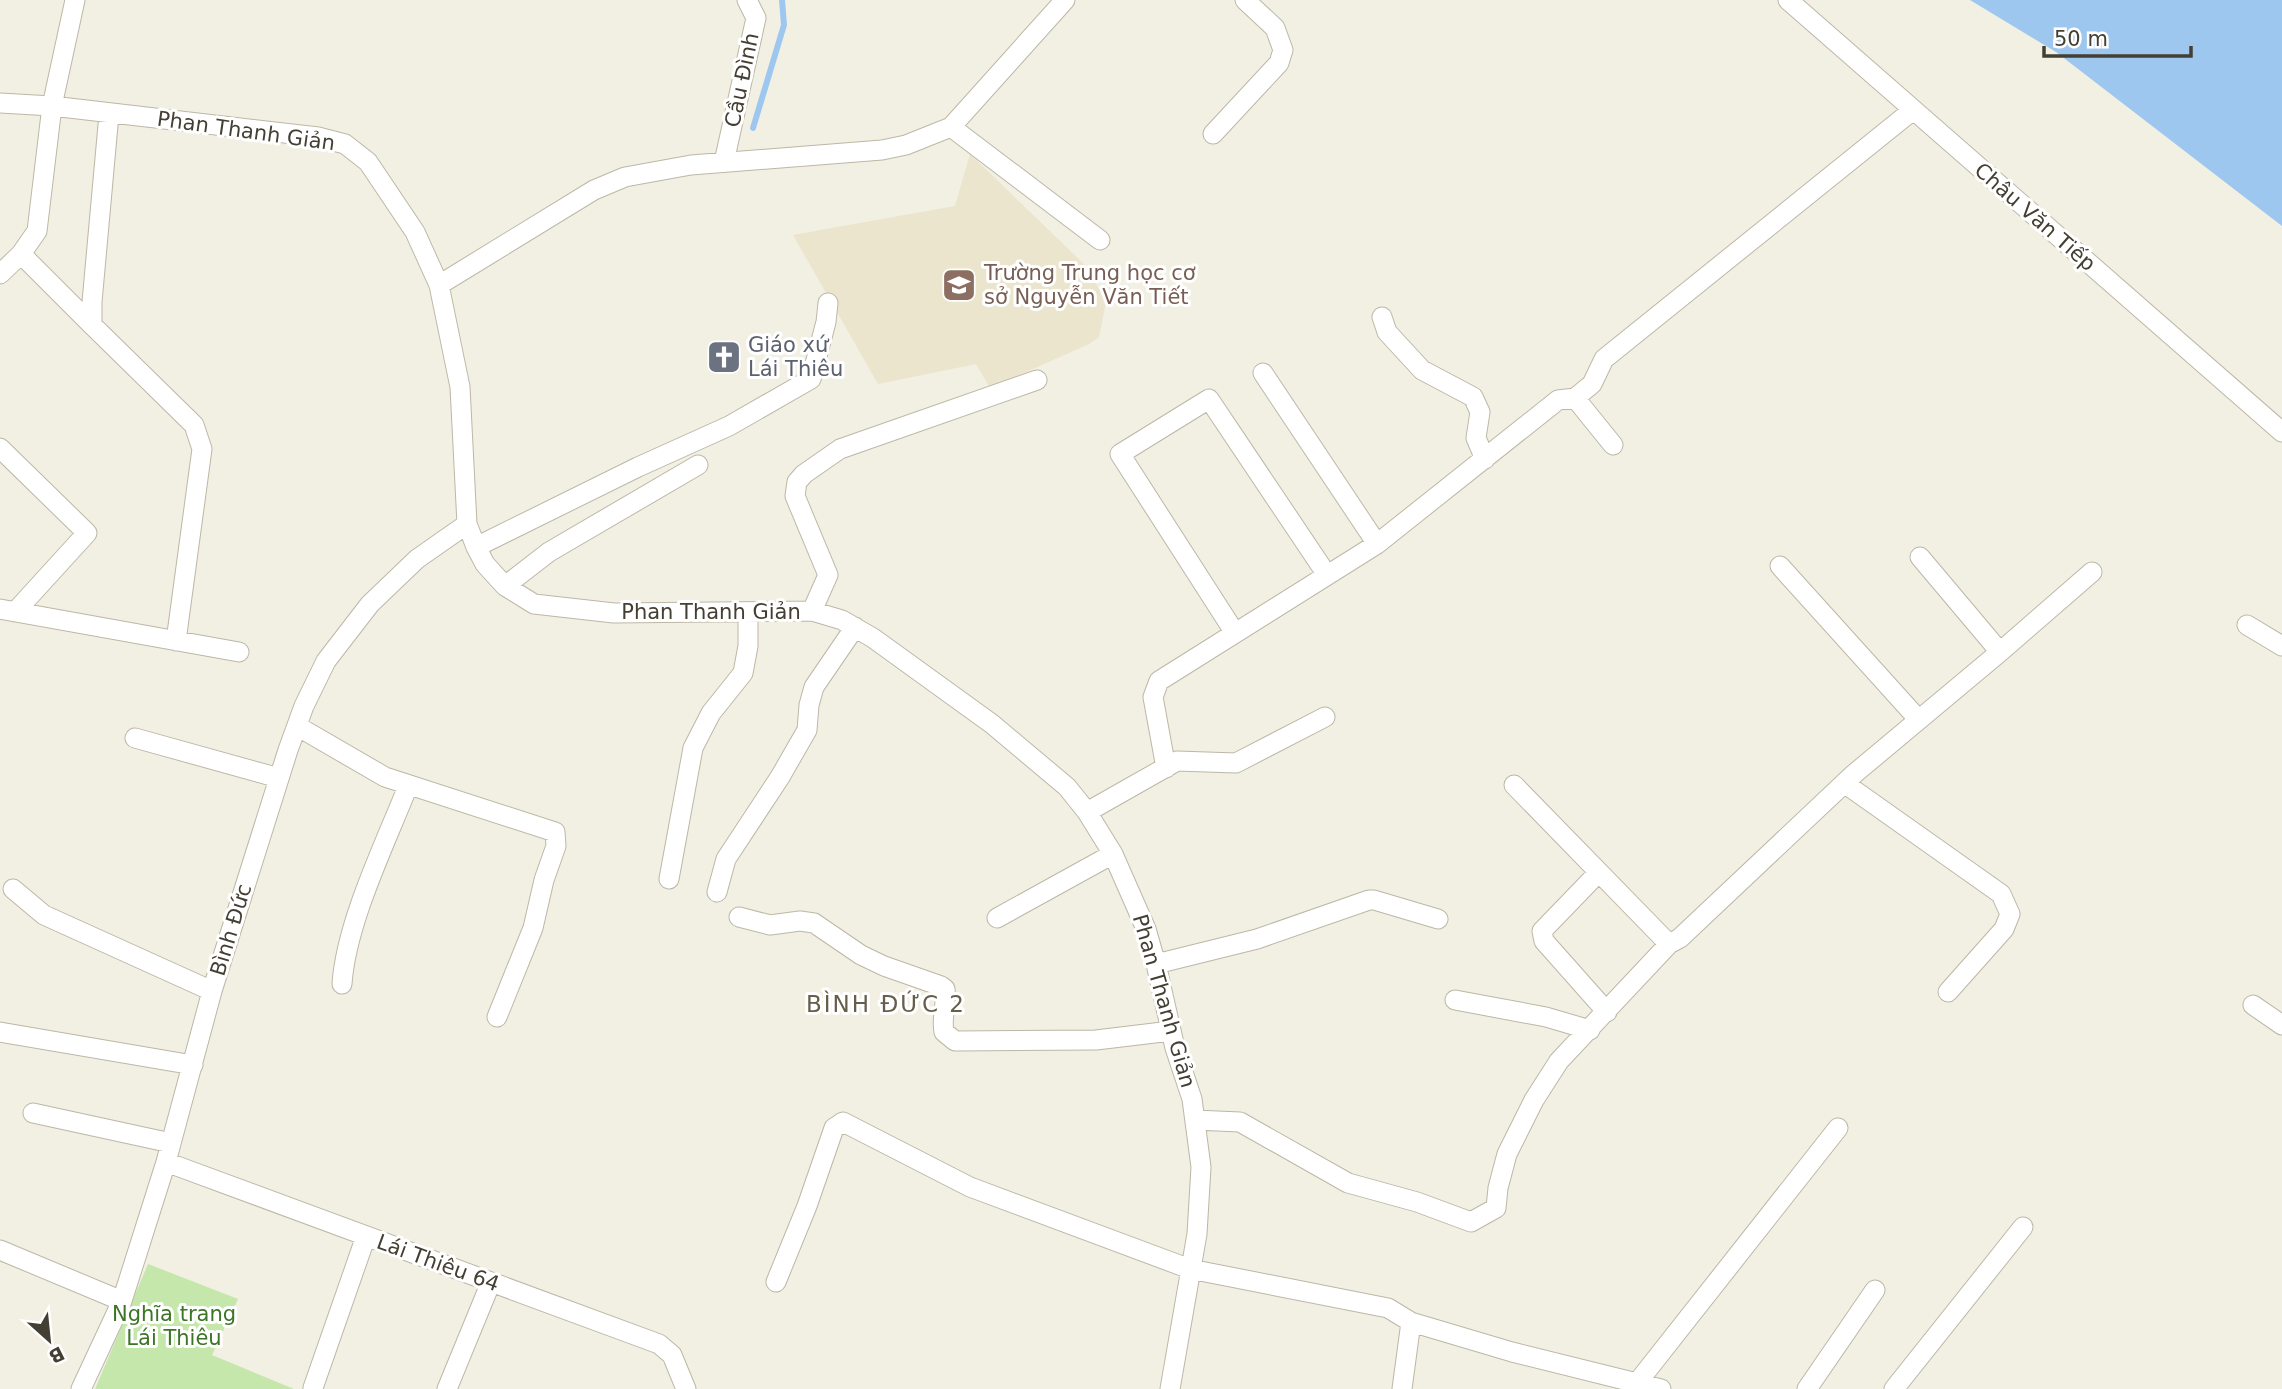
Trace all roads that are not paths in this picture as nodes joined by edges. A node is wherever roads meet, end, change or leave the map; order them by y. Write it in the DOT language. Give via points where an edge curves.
graph roads {
  1 [pos="75,0"];
  2 [pos="747,0"];
  3 [pos="1245,0"];
  4 [pos="1788,0"];
  5 [pos="1063,1"];
  6 [pos="0,103"];
  7 [pos="52,106"];
  8 [pos="1913,110"];
  9 [pos="109,114"];
  10 [pos="951,127"];
  11 [pos="1213,134"];
  12 [pos="724,162"];
  13 [pos="1100,240"];
  14 [pos="21,254"];
  15 [pos="0,274"];
  16 [pos="439,285"];
  17 [pos="828,303"];
  18 [pos="1382,317"];
  19 [pos="92,325"];
  20 [pos="1263,373"];
  21 [pos="1037,380"];
  22 [pos="1575,398"];
  23 [pos="2282,432"];
  24 [pos="1613,445"];
  25 [pos="0,448"];
  26 [pos="1485,459"];
  27 [pos="698,465"];
  28 [pos="467,524"];
  29 [pos="1377,544"];
  30 [pos="476,547"];
  31 [pos="1920,557"];
  32 [pos="1780,566"];
  33 [pos="2092,572"];
  34 [pos="1327,575"];
  35 [pos="505,586"];
  36 [pos="7,611"];
  37 [pos="812,611"];
  38 [pos="748,612"];
  39 [pos="2247,625"];
  40 [pos="855,627"];
  41 [pos="1235,633"];
  42 [pos="176,641"];
  43 [pos="2282,646"];
  44 [pos="239,652"];
  45 [pos="2000,652"];
  46 [pos="1325,716"];
  47 [pos="1919,720"];
  48 [pos="297,726"];
  49 [pos="135,738"];
  50 [pos="1166,768"];
  51 [pos="279,778"];
  52 [pos="1844,783"];
  53 [pos="1514,785"];
  54 [pos="408,786"];
  55 [pos="1087,812"];
  56 [pos="1113,853"];
  57 [pos="1599,872"];
  58 [pos="669,879"];
  59 [pos="13,889"];
  60 [pos="717,892"];
  61 [pos="738,917"];
  62 [pos="997,918"];
  63 [pos="1438,919"];
  64 [pos="1669,944"];
  65 [pos="1156,964"];
  66 [pos="342,984"];
  67 [pos="212,991"];
  68 [pos="1948,992"];
  69 [pos="1455,1000"];
  70 [pos="2253,1004"];
  71 [pos="1607,1012"];
  72 [pos="497,1017"];
  73 [pos="2282,1025"];
  74 [pos="1590,1030"];
  75 [pos="1171,1031"];
  76 [pos="0,1032"];
  77 [pos="192,1065"];
  78 [pos="33,1113"];
  79 [pos="1195,1120"];
  80 [pos="1838,1128"];
  81 [pos="171,1143"];
  82 [pos="166,1162"];
  83 [pos="2023,1227"];
  84 [pos="366,1236"];
  85 [pos="0,1250"];
  86 [pos="1190,1269"];
  87 [pos="491,1282"];
  88 [pos="776,1282"];
  89 [pos="1875,1290"];
  90 [pos="122,1301"];
  91 [pos="1411,1321"];
  92 [pos="1637,1383"];
  93 [pos="313,1388"];
  94 [pos="81,1389"];
  95 [pos="447,1389"];
  96 [pos="686,1389"];
  97 [pos="1170,1389"];
  98 [pos="1402,1389"];
  99 [pos="1661,1389"];
  100 [pos="1807,1389"];
  101 [pos="1894,1389"];
  1 -- 7 [label="street"];
  2 -- 12 [label="street, Cầu Đình" via="756,18"];
  3 -- 11 [label="street" via="1275,28 1283,50 1279,63"];
  4 -- 8 [label="street, Châu Văn Tiếp"];
  5 -- 10 [label="street"];
  6 -- 7 [label="street, Phan Thanh Giản"];
  7 -- 9 [label="street, Phan Thanh Giản"];
  7 -- 14 [label="street" via="37,231"];
  8 -- 22 [label="street" via="1604,359 1592,384"];
  8 -- 23 [label="street, Châu Văn Tiếp"];
  9 -- 16 [label="street, Phan Thanh Giản" via="318,137 345,144 368,162 401,210"];
  9 -- 19 [label="street"];
  10 -- 12 [label="street" via="883,150"];
  10 -- 13 [label="street"];
  12 -- 16 [label="street" via="625,177 594,190"];
  14 -- 15 [label="street"];
  14 -- 19 [label="street"];
  16 -- 28 [label="street, Phan Thanh Giản" via="460,387"];
  17 -- 30 [label="street" via="811,379 729,426"];
  18 -- 26 [label="street" via="1387,332 1422,370 1473,397 1480,412 1476,438"];
  19 -- 42 [label="street" via="194,425 202,449"];
  20 -- 29 [label="street"];
  21 -- 37 [label="street" via="840,449 804,474 795,496 828,575"];
  22 -- 24 [label="street"];
  22 -- 26 [label="street" via="1558,400"];
  25 -- 36 [label="street" via="87,533"];
  26 -- 29 [label="street"];
  27 -- 35 [label="street" via="549,552"];
  28 -- 30 [label="street, Phan Thanh Giản"];
  28 -- 48 [label="street, Bình Đức" via="417,559 370,604 326,662"];
  29 -- 34 [label="street"];
  30 -- 35 [label="street, Phan Thanh Giản"];
  31 -- 45 [label="street"];
  32 -- 47 [label="street"];
  33 -- 45 [label="street"];
  34 -- 41 [label="street"];
  34 -- 41 [label="street" via="1209,399 1120,454"];
  35 -- 38 [label="street, Phan Thanh Giản" via="534,604 614,613"];
  36 -- 42 [label="street"];
  37 -- 38 [label="street, Phan Thanh Giản"];
  37 -- 40 [label="street, Phan Thanh Giản"];
  38 -- 58 [label="street" via="743,673 711,713 693,748"];
  39 -- 43 [label="street"];
  40 -- 55 [label="street, Phan Thanh Giản" via="992,724 1067,787"];
  40 -- 60 [label="street" via="814,687 807,730 726,859"];
  41 -- 50 [label="street" via="1159,681 1153,697"];
  42 -- 44 [label="street"];
  45 -- 47 [label="street"];
  46 -- 50 [label="street" via="1236,763 1177,761"];
  47 -- 52 [label="street"];
  48 -- 51 [label="street, Bình Đức"];
  48 -- 54 [label="street"];
  49 -- 51 [label="street"];
  50 -- 55 [label="street"];
  51 -- 67 [label="street, Bình Đức"];
  52 -- 64 [label="street"];
  52 -- 68 [label="street" via="2001,894 2010,914 2004,929"];
  53 -- 57 [label="street"];
  54 -- 66 [label="street" via="362,901"];
  54 -- 72 [label="street" via="555,832 556,846 533,928"];
  55 -- 56 [label="street, Phan Thanh Giản"];
  56 -- 62 [label="street"];
  56 -- 65 [label="street, Phan Thanh Giản"];
  57 -- 64 [label="street"];
  57 -- 71 [label="street" via="1542,931 1544,941"];
  59 -- 67 [label="street" via="44,915"];
  61 -- 75 [label="street" via="769,925 814,923 861,955 941,986 946,996 944,1032 956,1041 1096,1040"];
  63 -- 65 [label="street" via="1369,900 1257,939"];
  64 -- 71 [label="street"];
  65 -- 75 [label="street, Phan Thanh Giản"];
  67 -- 77 [label="street, Bình Đức"];
  69 -- 74 [label="street"];
  70 -- 73 [label="street"];
  71 -- 74 [label="street"];
  74 -- 79 [label="street" via="1559,1061 1534,1101 1507,1154 1496,1208 1471,1222 1348,1183 1240,1122"];
  75 -- 79 [label="street, Phan Thanh Giản"];
  76 -- 77 [label="street"];
  77 -- 81 [label="street, Bình Đức"];
  78 -- 81 [label="street"];
  79 -- 86 [label="street, Phan Thanh Giản" via="1201,1167"];
  80 -- 92 [label="street"];
  81 -- 82 [label="street, Bình Đức"];
  82 -- 84 [label="street, Lái Thiêu 64"];
  82 -- 90 [label="street, Bình Đức"];
  83 -- 101 [label="street"];
  84 -- 87 [label="street, Lái Thiêu 64"];
  84 -- 93 [label="street"];
  85 -- 90 [label="street"];
  86 -- 88 [label="street" via="970,1188 842,1122 834,1128"];
  86 -- 91 [label="street" via="1388,1308"];
  86 -- 97 [label="street, Phan Thanh Giản"];
  87 -- 95 [label="street"];
  87 -- 96 [label="street, Lái Thiêu 64" via="659,1344 672,1355"];
  89 -- 100 [label="street"];
  90 -- 94 [label="street, Bình Đức"];
  91 -- 92 [label="street"];
  91 -- 98 [label="street"];
  92 -- 99 [label="street"];
}
